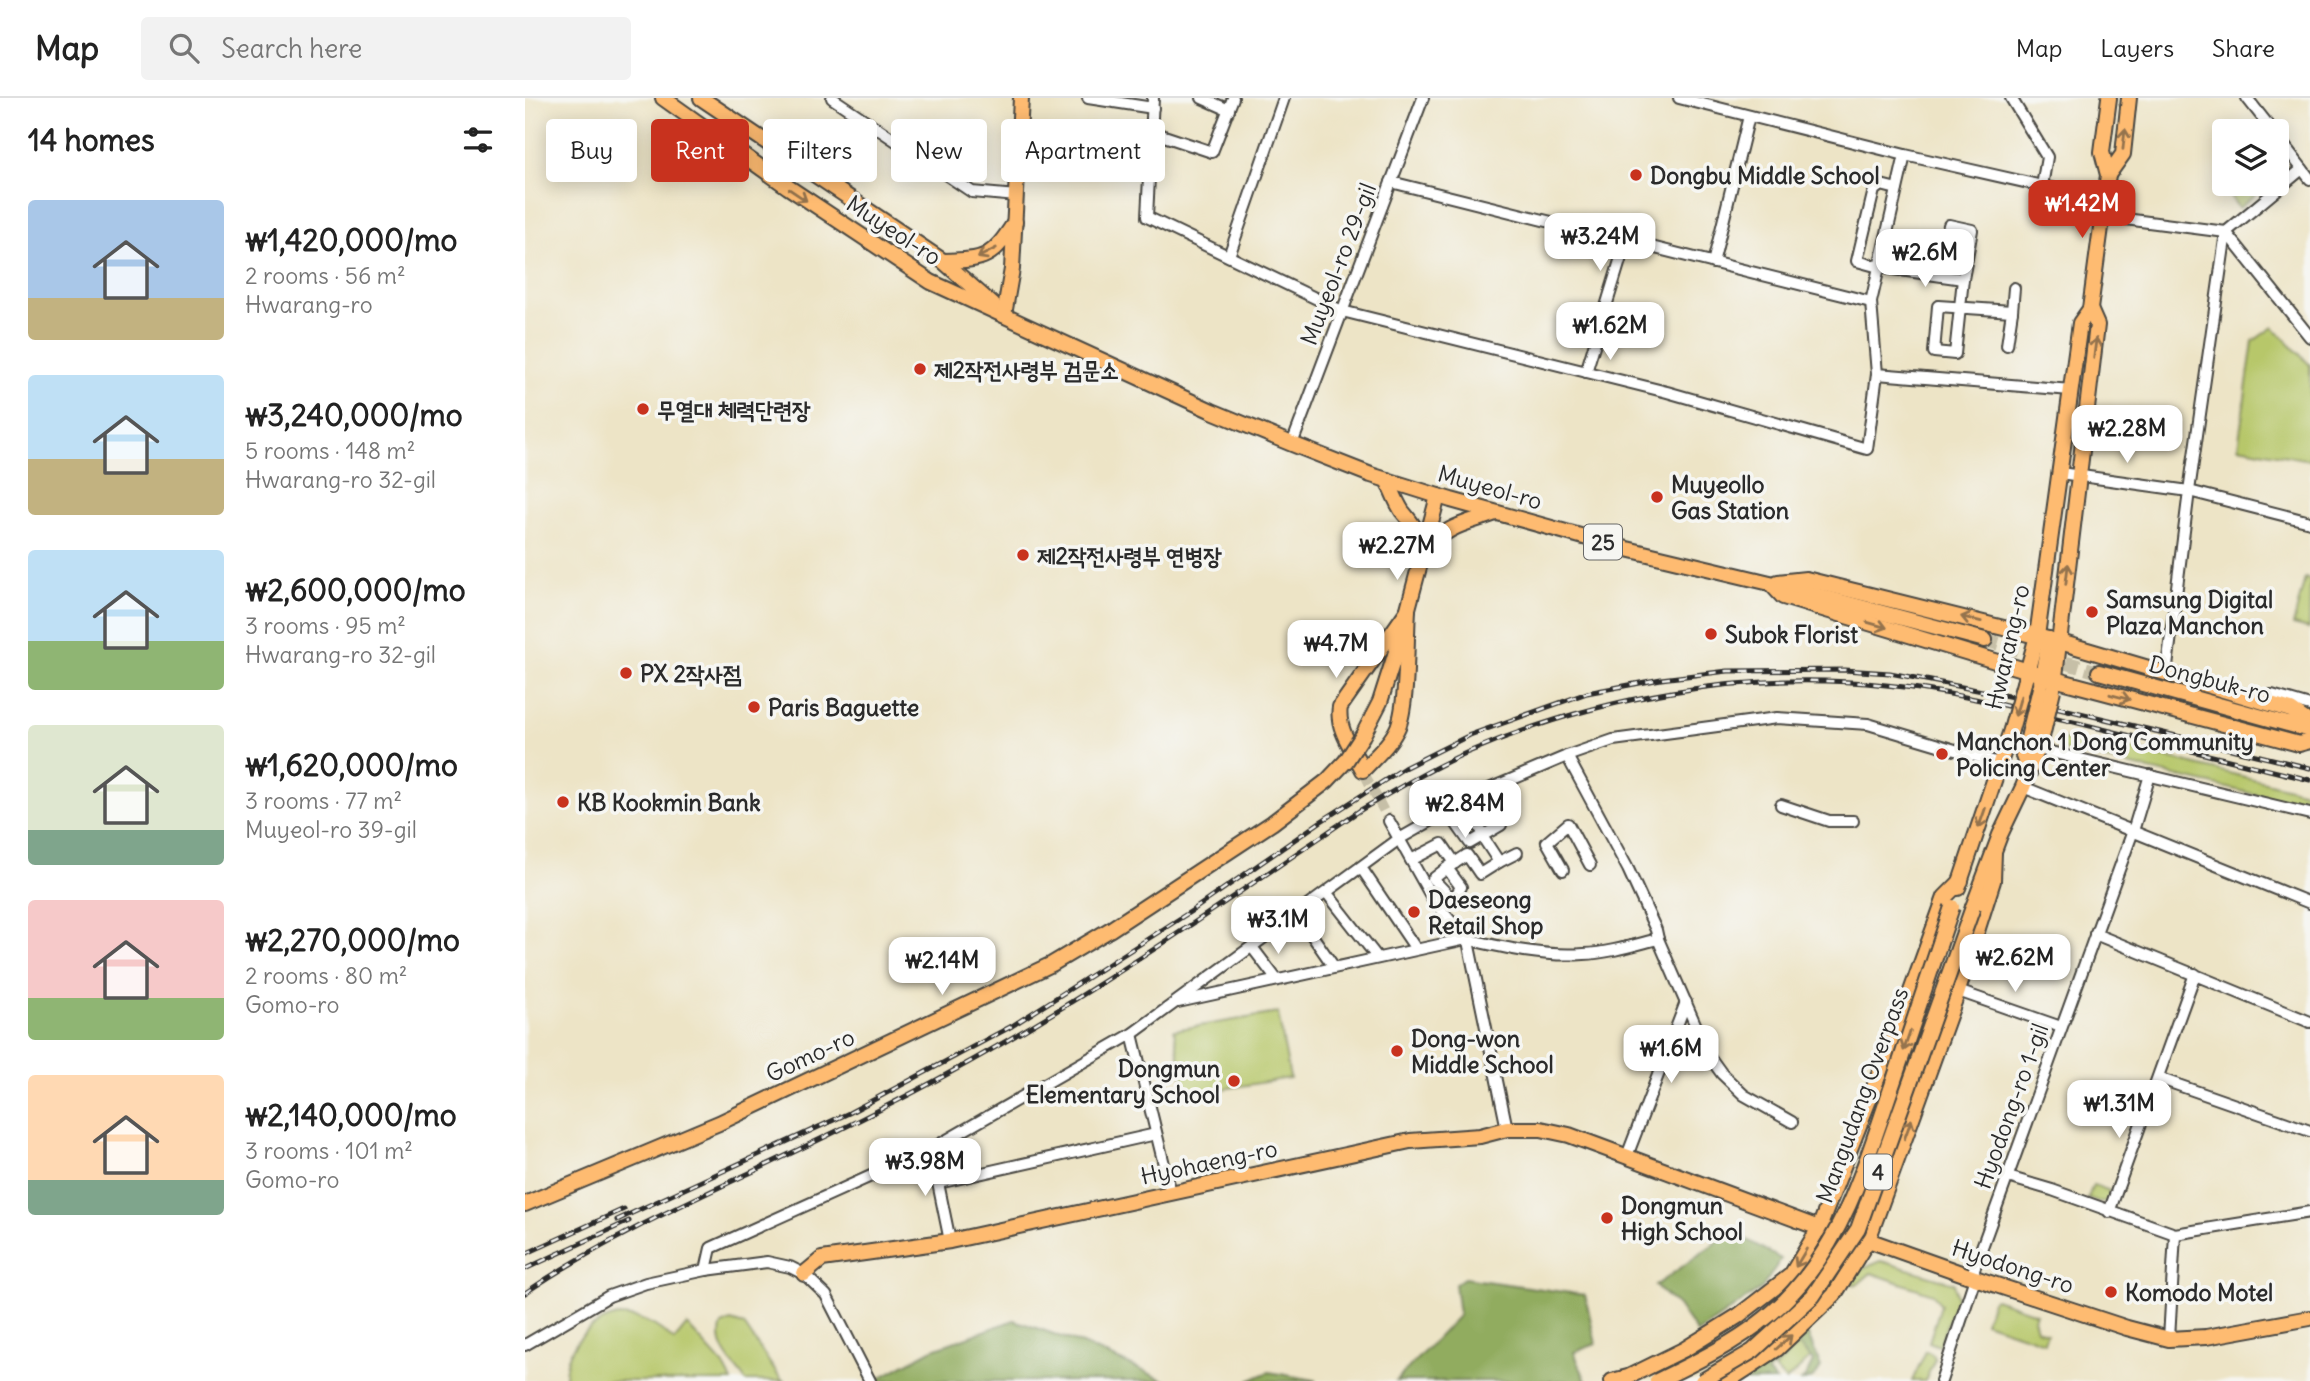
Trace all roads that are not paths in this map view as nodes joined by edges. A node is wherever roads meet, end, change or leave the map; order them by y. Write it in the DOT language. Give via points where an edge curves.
graph roads {
  1 [pos="663,98"];
  2 [pos="701,98"];
  3 [pos="832,98"];
  4 [pos="1021,98"];
  5 [pos="1088,98"];
  6 [pos="1202,98"];
  7 [pos="1233,98"];
  8 [pos="1284,98"];
  9 [pos="1423,98"];
  10 [pos="1679,98"];
  11 [pos="2011,98"];
  12 [pos="2109,98"];
  13 [pos="2129,98"];
  14 [pos="2247,98"];
  15 [pos="1153,103"];
  16 [pos="1229,110"];
  17 [pos="1749,116"];
  18 [pos="2264,119"];
  19 [pos="1165,137"];
  20 [pos="2289,152"];
  21 [pos="1905,155"];
  22 [pos="2302,169"];
  23 [pos="2108,175"];
  24 [pos="2310,179"];
  25 [pos="1149,182"];
  26 [pos="1391,182"];
  27 [pos="2042,186"];
  28 [pos="1897,189"];
  29 [pos="1017,196"];
  30 [pos="2104,200"];
  31 [pos="2102,216"];
  32 [pos="1015,221"];
  33 [pos="2226,232"];
  34 [pos="1626,241"];
  35 [pos="1229,256"];
  36 [pos="943,261"];
  37 [pos="1713,263"];
  38 [pos="1879,267"];
  39 [pos="1939,275"];
  40 [pos="1963,279"];
  41 [pos="2014,288"];
  42 [pos="1871,302"];
  43 [pos="1960,308"];
  44 [pos="2090,309"];
  45 [pos="1342,311"];
  46 [pos="2012,311"];
  47 [pos="1004,316"];
  48 [pos="2310,337"];
  49 [pos="2007,345"];
  50 [pos="1586,372"];
  51 [pos="1877,374"];
  52 [pos="2071,390"];
  53 [pos="1292,444"];
  54 [pos="2060,473"];
  55 [pos="2079,475"];
  56 [pos="1387,480"];
  57 [pos="2189,491"];
  58 [pos="1438,496"];
  59 [pos="1496,513"];
  60 [pos="2310,522"];
  61 [pos="1420,562"];
  62 [pos="1770,583"];
  63 [pos="1408,610"];
  64 [pos="2048,639"];
  65 [pos="1985,640"];
  66 [pos="2099,672"];
  67 [pos="2166,674"];
  68 [pos="2040,680"];
  69 [pos="2247,698"];
  70 [pos="2310,706"];
  71 [pos="2310,723"];
  72 [pos="2310,730"];
  73 [pos="2036,740"];
  74 [pos="2310,741"];
  75 [pos="1567,755"];
  76 [pos="2001,764"];
  77 [pos="2150,775"];
  78 [pos="2026,780"];
  79 [pos="1465,802"];
  80 [pos="1781,805"];
  81 [pos="1448,812"];
  82 [pos="2310,814"];
  83 [pos="1389,821"];
  84 [pos="1853,821"];
  85 [pos="1501,825"];
  86 [pos="2133,831"];
  87 [pos="1483,836"];
  88 [pos="1399,839"];
  89 [pos="1517,852"];
  90 [pos="1994,852"];
  91 [pos="1411,860"];
  92 [pos="1499,862"];
  93 [pos="1590,865"];
  94 [pos="1563,870"];
  95 [pos="1364,872"];
  96 [pos="1961,881"];
  97 [pos="1330,897"];
  98 [pos="2310,903"];
  99 [pos="1952,907"];
  100 [pos="1300,918"];
  101 [pos="2095,934"];
  102 [pos="1657,935"];
  103 [pos="1466,939"];
  104 [pos="1416,948"];
  105 [pos="1255,951"];
  106 [pos="1377,957"];
  107 [pos="1334,967"];
  108 [pos="2195,974"];
  109 [pos="1277,980"];
  110 [pos="1958,990"];
  111 [pos="1686,1002"];
  112 [pos="1174,1003"];
  113 [pos="2310,1022"];
  114 [pos="2061,1027"];
  115 [pos="1132,1034"];
  116 [pos="2158,1078"];
  117 [pos="1792,1122"];
  118 [pos="1507,1129"];
  119 [pos="2310,1131"];
  120 [pos="1156,1134"];
  121 [pos="931,1149"];
  122 [pos="1626,1156"];
  123 [pos="2008,1177"];
  124 [pos="938,1183"];
  125 [pos="1171,1193"];
  126 [pos="525,1204"];
  127 [pos="2109,1212"];
  128 [pos="2310,1212"];
  129 [pos="1819,1228"];
  130 [pos="2175,1234"];
  131 [pos="1868,1240"];
  132 [pos="950,1241"];
  133 [pos="706,1270"];
  134 [pos="804,1274"];
  135 [pos="1975,1278"];
  136 [pos="2310,1318"];
  137 [pos="2169,1339"];
  138 [pos="525,1345"];
  139 [pos="870,1381"];
  140 [pos="1612,1381"];
  141 [pos="1657,1381"];
  142 [pos="1702,1381"];
  143 [pos="1728,1381"];
  144 [pos="1941,1381"];
  1 -- 47 [label="main road, Muyeol-ro, one-way" via="931,282"];
  2 -- 36 [label="main road, Muyeol-ro / 25"];
  3 -- 29 [label="street" via="972,192"];
  4 -- 29 [label="main road"];
  5 -- 15 [label="street"];
  6 -- 16 [label="street"];
  7 -- 16 [label="street"];
  8 -- 35 [label="street"];
  9 -- 26 [label="street, Muyeol-ro 29-gil"];
  10 -- 17 [label="street"];
  11 -- 27 [label="street" via="2047,157"];
  12 -- 23 [label="main road, Hwarang-ro" via="2102,152"];
  23 -- 13 [label="main road, Hwarang-ro, one-way" via="2123,155"];
  14 -- 18 [label="street"];
  16 -- 19 [label="street" via="1212,152"];
  17 -- 21 [label="street"];
  17 -- 37 [label="street"];
  20 -- 22 [label="street"];
  21 -- 27 [label="street"];
  21 -- 28 [label="street"];
  22 -- 24 [label="street"];
  22 -- 33 [label="street"];
  23 -- 30 [label="main road, Hwarang-ro"];
  25 -- 35 [label="street" via="1147,217"];
  26 -- 34 [label="street"];
  26 -- 45 [label="street, Muyeol-ro 29-gil"];
  27 -- 30 [label="street"];
  28 -- 38 [label="street"];
  28 -- 38 [label="street" via="1881,185 1874,190 1857,261"];
  29 -- 32 [label="main road"];
  30 -- 31 [label="main road, Hwarang-ro"];
  31 -- 33 [label="street"];
  31 -- 44 [label="main road, Hwarang-ro"];
  32 -- 36 [label="main road, one-way" via="991,253 967,261"];
  32 -- 47 [label="main road"];
  33 -- 48 [label="street"];
  33 -- 57 [label="street"];
  34 -- 37 [label="street"];
  34 -- 50 [label="street"];
  35 -- 45 [label="street"];
  36 -- 47 [label="main road, Muyeol-ro / 25"];
  37 -- 42 [label="street"];
  38 -- 39 [label="street"];
  38 -- 42 [label="street"];
  39 -- 40 [label="street"];
  39 -- 40 [label="street" via="1949,225 1972,230"];
  40 -- 43 [label="street"];
  41 -- 46 [label="street"];
  42 -- 51 [label="street"];
  43 -- 43 [label="street" via="1955,354 1934,352 1938,306"];
  43 -- 46 [label="street"];
  44 -- 52 [label="main road, Hwarang-ro" via="2080,323"];
  55 -- 44 [label="main road, Hwarang-ro, one-way" via="2097,325"];
  45 -- 50 [label="street"];
  45 -- 53 [label="street, Muyeol-ro 29-gil"];
  46 -- 49 [label="street"];
  47 -- 53 [label="main road, Muyeol-ro / 25"];
  50 -- 51 [label="street" via="1867,449"];
  51 -- 52 [label="street"];
  52 -- 54 [label="main road, Hwarang-ro"];
  53 -- 56 [label="main road, Muyeol-ro / 25"];
  54 -- 55 [label="street"];
  54 -- 64 [label="main road, Hwarang-ro"];
  55 -- 57 [label="street"];
  64 -- 55 [label="main road, Hwarang-ro, one-way"];
  56 -- 58 [label="main road, Muyeol-ro / 25"];
  56 -- 61 [label="main road" via="1420,538"];
  57 -- 60 [label="street"];
  57 -- 67 [label="street"];
  58 -- 59 [label="main road, Muyeol-ro / 25"];
  58 -- 61 [label="main road"];
  59 -- 61 [label="main road" via="1445,531"];
  59 -- 62 [label="main road, Muyeol-ro / 25"];
  61 -- 63 [label="main road"];
  64 -- 62 [label="main road, one-way" via="1806,579"];
  62 -- 65 [label="main road, Muyeol-ro / 25"];
  62 -- 68 [label="main road, one-way" via="1783,597"];
  63 -- 63 [label="main road" via="1340,707 1342,728 1364,772 1398,726"];
  63 -- 126 [label="main road, Gomo-ro, bridge" via="1380,702 1363,735 1327,781 1272,822 1052,964 719,1123"];
  64 -- 67 [label="main road"];
  64 -- 68 [label="main road, Hwarang-ro"];
  64 -- 68 [label="main road, Hwarang-ro"];
  66 -- 72 [label="main road, Dongbuk-ro"];
  67 -- 69 [label="main road"];
  68 -- 73 [label="main road, Hwarang-ro, bridge"];
  68 -- 74 [label="main road, one-way" via="2299,744"];
  68 -- 76 [label="main road, Hwarang-ro, one-way, bridge" via="2011,730"];
  69 -- 70 [label="street" via="2272,695"];
  69 -- 71 [label="main road" via="2291,710"];
  73 -- 77 [label="street"];
  73 -- 78 [label="main road, Hwarang-ro" via="2024,756"];
  75 -- 76 [label="street" via="1613,740 1777,718 1868,724"];
  75 -- 79 [label="street"];
  75 -- 102 [label="street" via="1628,869"];
  76 -- 96 [label="main road, Hwarang-ro, one-way"];
  77 -- 82 [label="street"];
  77 -- 86 [label="street, Hyodong-ro 1-gil"];
  78 -- 86 [label="street"];
  78 -- 90 [label="main road, 4"];
  79 -- 81 [label="street"];
  79 -- 87 [label="street"];
  80 -- 84 [label="street" via="1829,821"];
  81 -- 87 [label="street" via="1470,843"];
  81 -- 88 [label="street"];
  83 -- 88 [label="street"];
  85 -- 87 [label="street"];
  86 -- 98 [label="street"];
  86 -- 101 [label="street, Hyodong-ro 1-gil"];
  87 -- 92 [label="street"];
  88 -- 91 [label="street"];
  88 -- 112 [label="street"];
  89 -- 92 [label="street"];
  90 -- 110 [label="main road" via="1993,881"];
  90 -- 142 [label="main road, Mangudang Overpass / 4, bridge" via="1858,1228 1814,1296 1753,1351"];
  91 -- 92 [label="street" via="1442,844 1451,866 1467,855 1481,874"];
  91 -- 103 [label="street" via="1435,903"];
  93 -- 94 [label="street" via="1568,824 1547,842"];
  95 -- 104 [label="street"];
  96 -- 99 [label="main road, Hwarang-ro"];
  96 -- 129 [label="main road" via="1945,897"];
  97 -- 106 [label="street"];
  99 -- 141 [label="main road, Mangudang Overpass, one-way, bridge" via="1867,1161 1824,1252 1793,1293 1748,1331"];
  100 -- 107 [label="street"];
  101 -- 108 [label="street"];
  101 -- 114 [label="street, Hyodong-ro 1-gil"];
  102 -- 103 [label="street" via="1587,954 1565,955"];
  102 -- 111 [label="street"];
  103 -- 104 [label="street"];
  103 -- 118 [label="street"];
  104 -- 106 [label="street"];
  105 -- 109 [label="street"];
  106 -- 107 [label="street"];
  107 -- 109 [label="street"];
  108 -- 113 [label="street"];
  108 -- 116 [label="street"];
  109 -- 112 [label="street"];
  110 -- 114 [label="street"];
  131 -- 110 [label="main road, one-way"];
  111 -- 117 [label="street" via="1709,1056 1731,1085"];
  111 -- 122 [label="street"];
  112 -- 115 [label="street"];
  114 -- 123 [label="street, Hyodong-ro 1-gil"];
  115 -- 120 [label="street"];
  115 -- 121 [label="street"];
  116 -- 119 [label="street"];
  116 -- 127 [label="street"];
  118 -- 122 [label="main road, Hyohaeng-ro" via="1569,1135"];
  118 -- 125 [label="main road, Hyohaeng-ro" via="1480,1136 1410,1141"];
  120 -- 124 [label="street"];
  120 -- 125 [label="street"];
  121 -- 124 [label="street"];
  121 -- 133 [label="street" via="711,1248"];
  122 -- 129 [label="main road, Hyohaeng-ro"];
  123 -- 127 [label="street"];
  123 -- 135 [label="street, Hyodong-ro 1-gil"];
  124 -- 132 [label="street"];
  125 -- 132 [label="main road, Hyohaeng-ro"];
  127 -- 130 [label="street"];
  128 -- 130 [label="street"];
  129 -- 131 [label="main road, Hyohaeng-ro"];
  129 -- 140 [label="main road, one-way" via="1791,1275 1738,1317 1685,1349"];
  130 -- 137 [label="street"];
  131 -- 135 [label="main road, Hyodong-ro"];
  143 -- 131 [label="main road, one-way" via="1777,1349 1834,1295"];
  132 -- 134 [label="main road, Hyohaeng-ro" via="822,1259"];
  133 -- 134 [label="street" via="767,1262"];
  133 -- 138 [label="street" via="609,1296"];
  134 -- 139 [label="street" via="826,1294"];
  135 -- 137 [label="main road, Hyodong-ro"];
  135 -- 144 [label="street, Hyodong-ro 1-gil"];
  136 -- 137 [label="main road, Hyodong-ro"];
}
